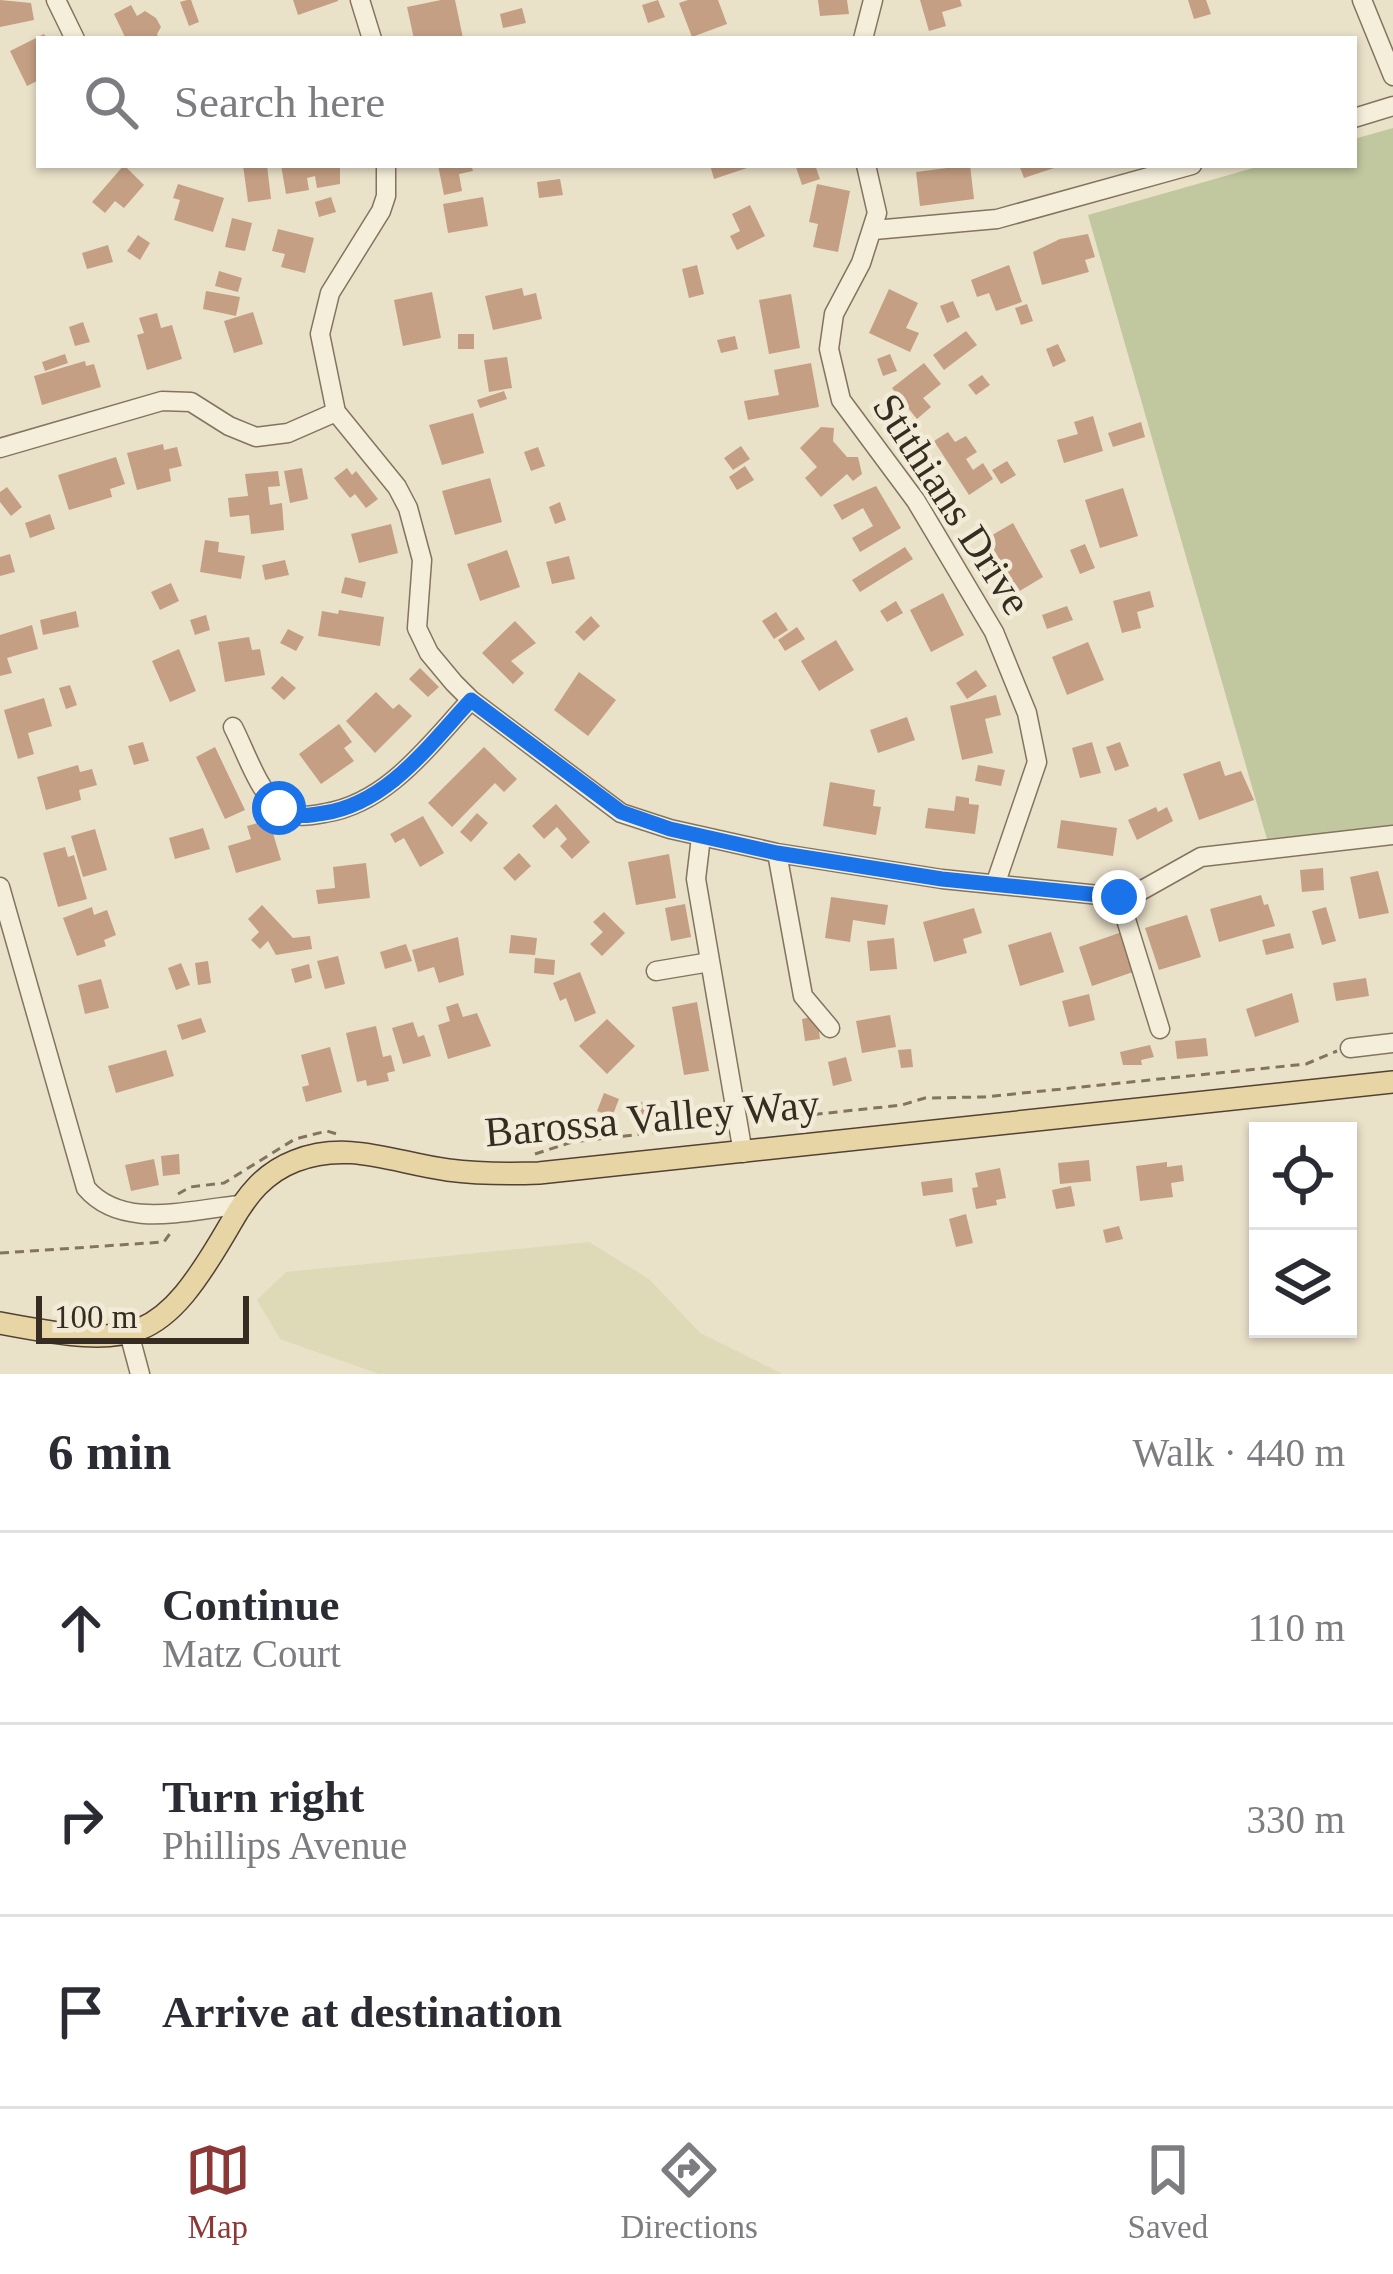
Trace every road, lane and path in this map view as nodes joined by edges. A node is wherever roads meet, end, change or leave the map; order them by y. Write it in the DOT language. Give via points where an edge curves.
graph roads {
  1 [pos="56,0"];
  2 [pos="361,0"];
  3 [pos="872,0"];
  4 [pos="1362,0"];
  5 [pos="74,36"];
  6 [pos="371,36"];
  7 [pos="864,36"];
  8 [pos="1393,76"];
  9 [pos="1393,106"];
  10 [pos="1357,117"];
  11 [pos="386,168"];
  12 [pos="867,168"];
  13 [pos="1181,168"];
  14 [pos="874,230"];
  15 [pos="336,412"];
  16 [pos="0,448"];
  17 [pos="471,700"];
  18 [pos="232,728"];
  19 [pos="1393,835"];
  20 [pos="701,837"];
  21 [pos="777,853"];
  22 [pos="996,882"];
  23 [pos="0,887"];
  24 [pos="1119,897"];
  25 [pos="710,962"];
  26 [pos="656,971"];
  27 [pos="830,1028"];
  28 [pos="1160,1029"];
  29 [pos="1393,1043"];
  30 [pos="1350,1048"];
  31 [pos="1393,1082"];
  32 [pos="743,1153"];
  33 [pos="241,1205"];
  34 [pos="178,1210"];
  35 [pos="0,1253"];
  36 [pos="0,1324"];
  37 [pos="129,1333"];
  38 [pos="140,1374"];
  1 -- 5 [label="street"];
  2 -- 6 [label="street"];
  3 -- 7 [label="street"];
  4 -- 8 [label="street"];
  9 -- 10 [label="street"];
  11 -- 15 [label="street" via="381,211 330,293 320,334"];
  12 -- 14 [label="street"];
  13 -- 14 [label="street" via="998,219"];
  14 -- 22 [label="street, Stithians Drive" via="828,334 842,400 916,501 994,632 1038,752"];
  15 -- 16 [label="street" via="288,433 256,436 191,402 162,401"];
  15 -- 17 [label="street" via="407,508 422,560 417,628 439,668"];
  17 -- 18 [label="street" via="382,790 315,815 290,815 270,799"];
  17 -- 20 [label="street" via="621,812"];
  19 -- 24 [label="street" via="1201,857"];
  20 -- 21 [label="street"];
  20 -- 25 [label="street" via="696,879"];
  21 -- 22 [label="street"];
  21 -- 27 [label="street" via="803,995"];
  22 -- 24 [label="street"];
  23 -- 34 [label="street" via="86,1187 120,1213"];
  24 -- 28 [label="street"];
  25 -- 26 [label="street"];
  25 -- 32 [label="street"];
  29 -- 30 [label="street"];
  31 -- 32 [label="main road, Barossa Valley Way"];
  32 -- 33 [label="main road, Barossa Valley Way" via="494,1174 325,1152 272,1172"];
  33 -- 34 [label="street"];
  33 -- 37 [label="main road, Barossa Valley Way" via="187,1295"];
  34 -- 35 [label="path" via="164,1242"];
  36 -- 37 [label="main road" via="95,1337"];
  37 -- 38 [label="street"];
}
